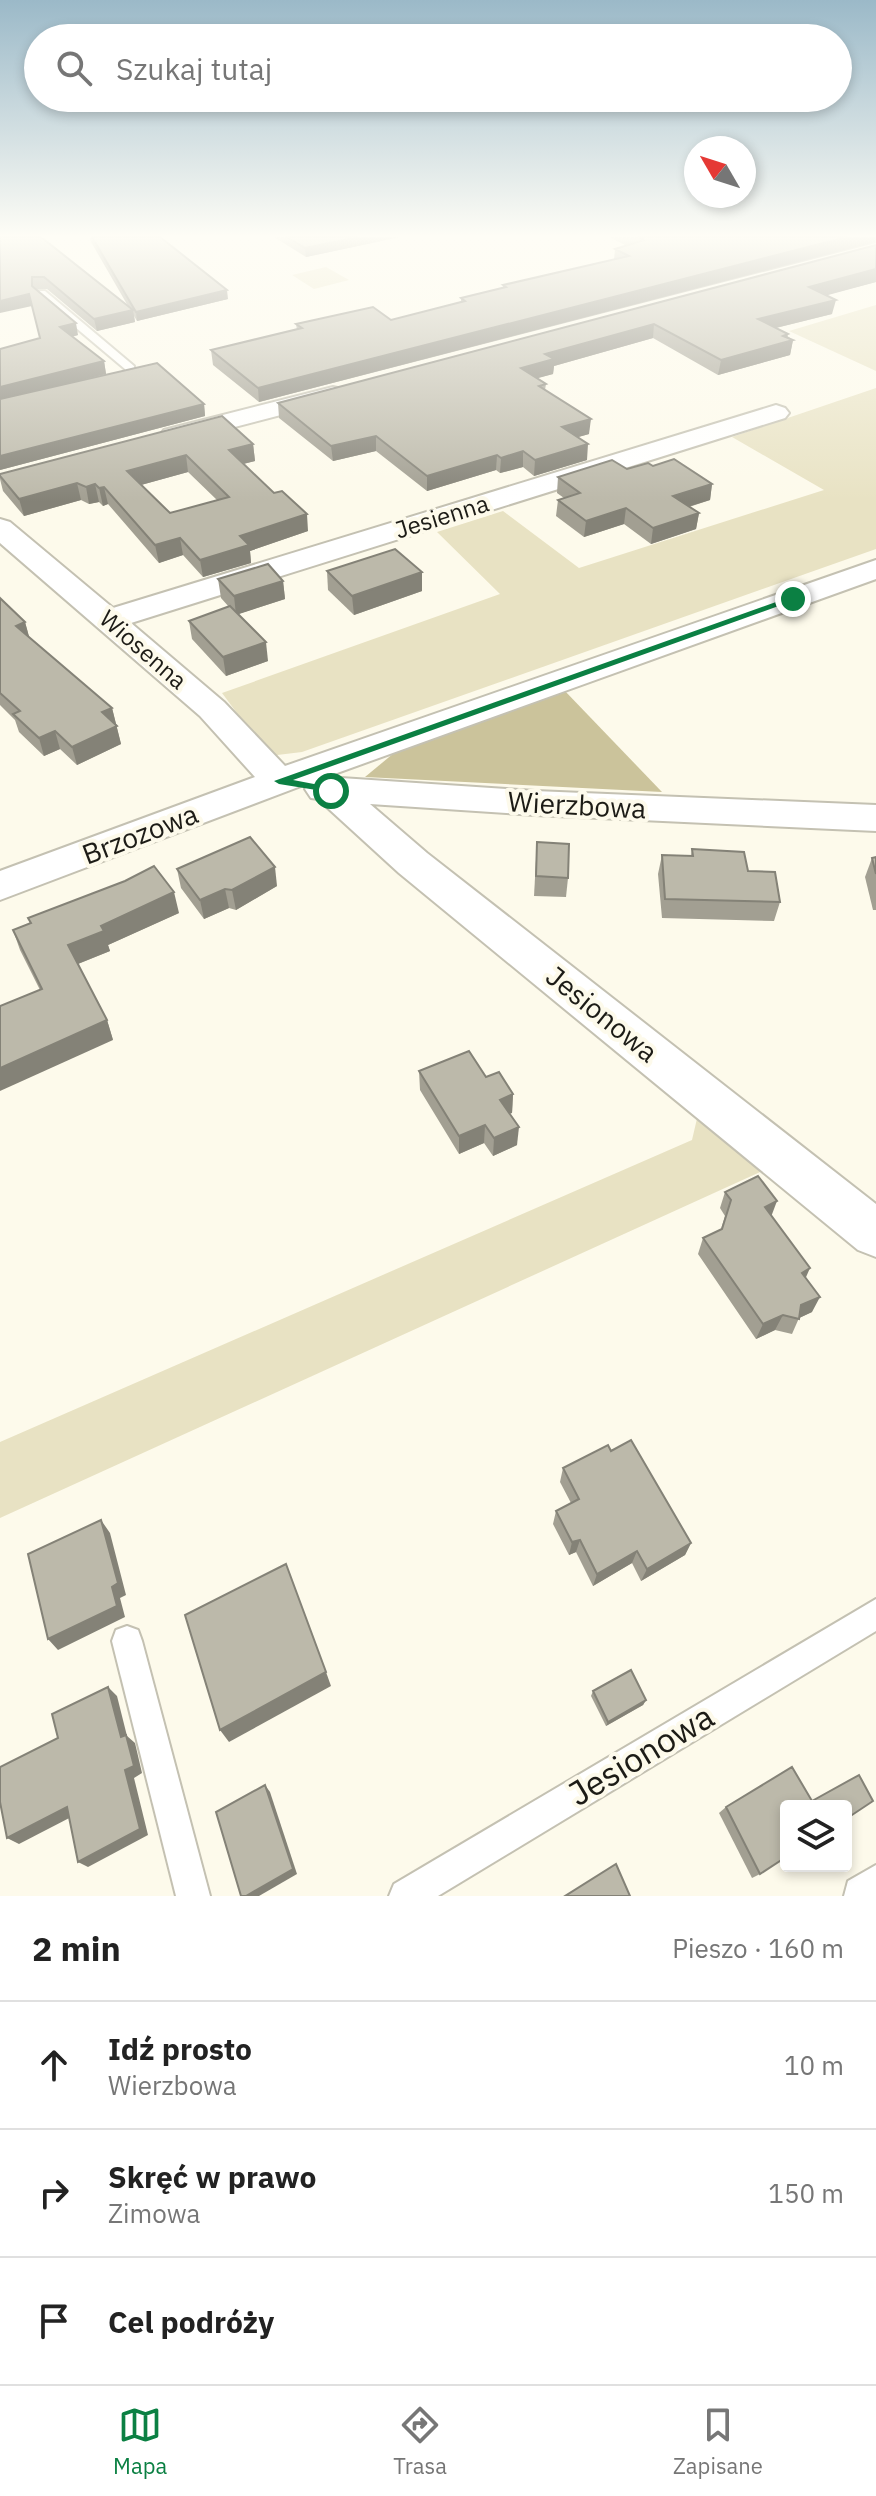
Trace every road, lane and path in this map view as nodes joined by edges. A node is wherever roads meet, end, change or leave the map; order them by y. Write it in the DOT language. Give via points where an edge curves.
graph roads {
  1 [pos="80,325"];
  2 [pos="99,382"];
  3 [pos="353,388"];
  4 [pos="776,413"];
  5 [pos="154,440"];
  6 [pos="0,528"];
  7 [pos="876,569"];
  8 [pos="108,620"];
  9 [pos="279,781"];
  10 [pos="331,791"];
  11 [pos="876,818"];
  12 [pos="0,886"];
  13 [pos="876,1234"];
  14 [pos="876,1614"];
  15 [pos="127,1641"];
  16 [pos="193,1896"];
  17 [pos="406,1896"];
  1 -- 2 [label="lane" via="130,368 131,374"];
  3 -- 5 [label="street"];
  4 -- 8 [label="street, Jesienna"];
  6 -- 8 [label="street, Wiosenna"];
  7 -- 9 [label="street, Brzozowa"];
  8 -- 9 [label="street, Wiosenna" via="212,709"];
  9 -- 10 [label="street, Wierzbowa"];
  9 -- 12 [label="street, Brzozowa"];
  10 -- 11 [label="street, Wierzbowa"];
  10 -- 13 [label="street, Jesionowa" via="413,863"];
  14 -- 17 [label="lane, Jesionowa"];
  15 -- 16 [label="lane"];
}
